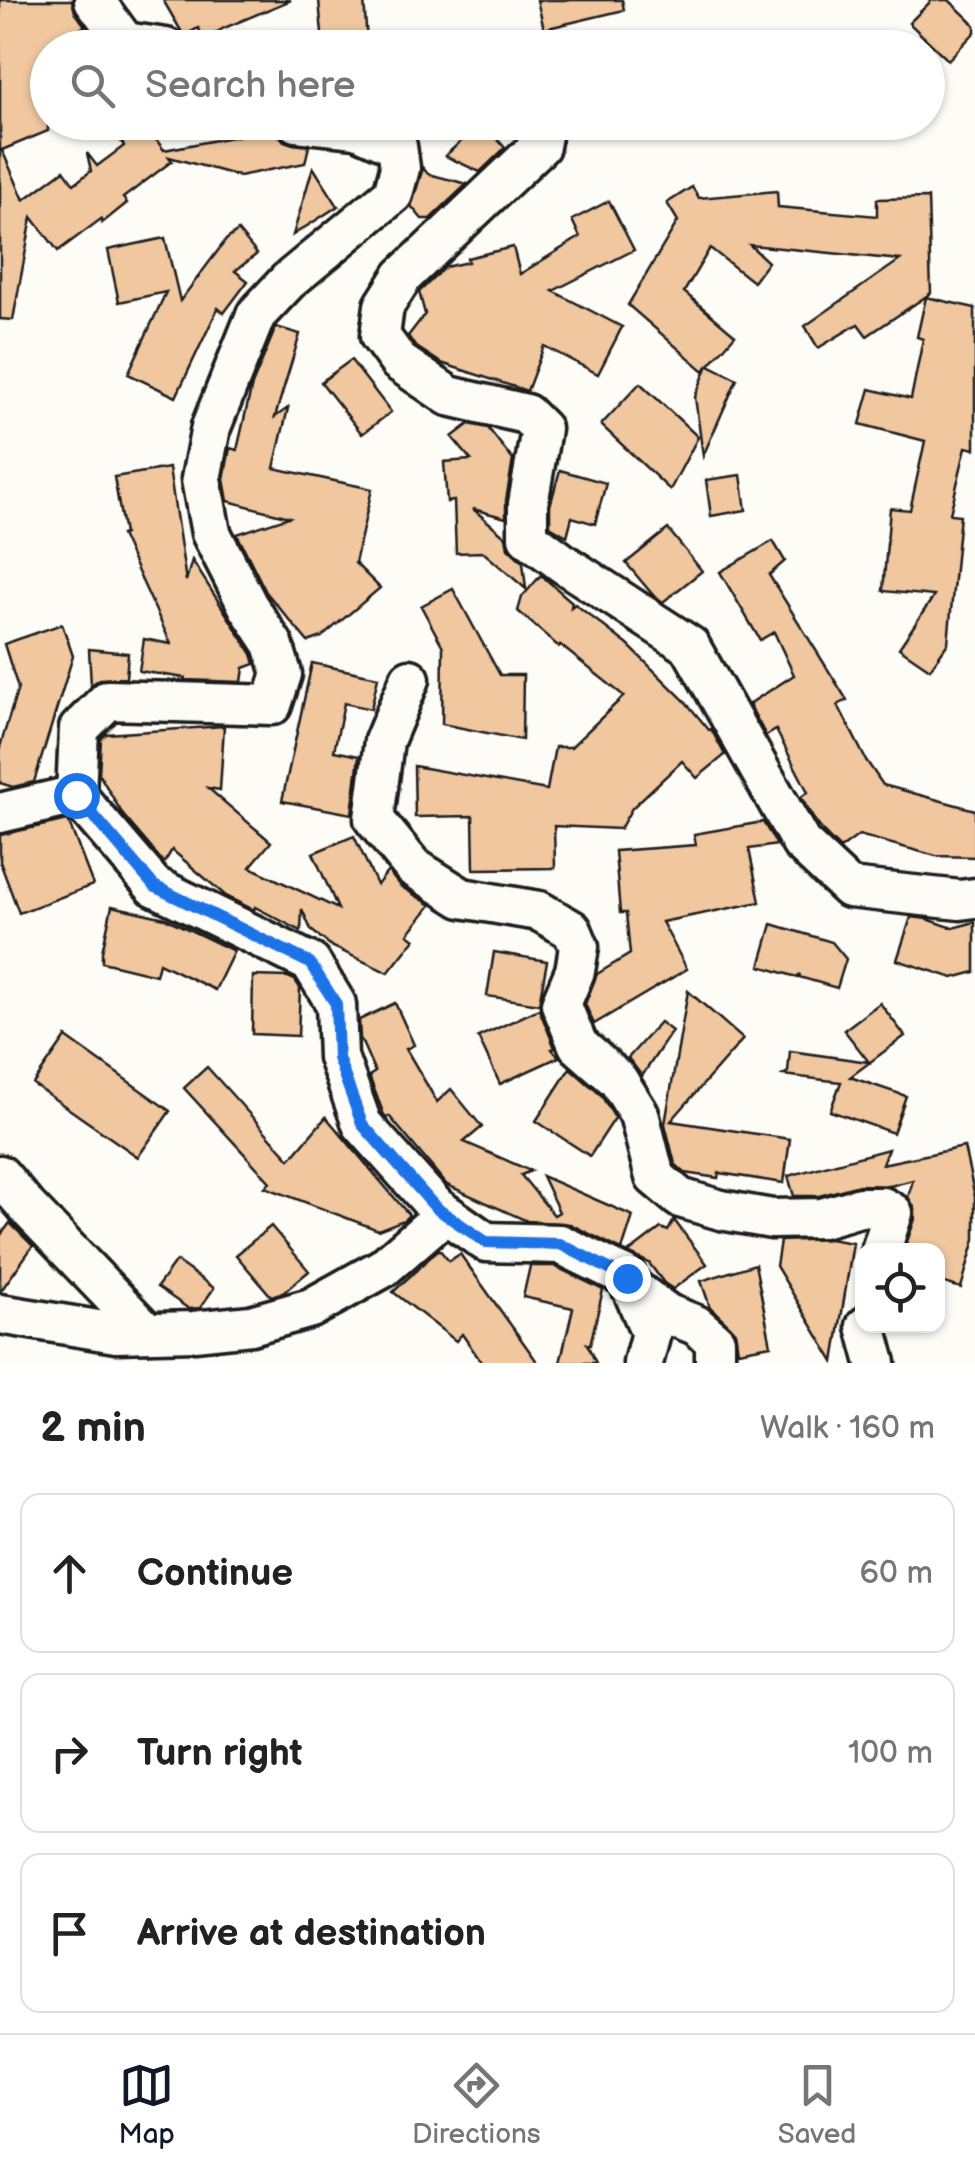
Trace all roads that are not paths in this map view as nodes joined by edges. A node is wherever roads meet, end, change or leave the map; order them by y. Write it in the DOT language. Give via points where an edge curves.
graph roads {
  1 [pos="94,0"];
  2 [pos="115,30"];
  3 [pos="384,140"];
  4 [pos="541,140"];
  5 [pos="410,678"];
  6 [pos="76,795"];
  7 [pos="0,813"];
  8 [pos="975,898"];
  9 [pos="0,1174"];
  10 [pos="446,1214"];
  11 [pos="883,1243"];
  12 [pos="631,1287"];
  13 [pos="0,1314"];
  14 [pos="147,1332"];
  15 [pos="868,1333"];
  16 [pos="643,1363"];
  17 [pos="715,1363"];
  18 [pos="876,1363"];
  1 -- 2 [label="street"];
  3 -- 6 [label="street" via="397,146 400,168 392,194 256,315 211,428 201,478 211,533 282,674 272,705 108,700 80,728"];
  4 -- 8 [label="street" via="403,276 384,306 380,336 399,362 449,396 526,414 541,429 528,537 690,646 801,843 825,866 850,888"];
  5 -- 11 [label="street" via="384,741 374,819 412,866 462,898 539,910 572,930 579,946 561,1004 578,1045 618,1080 639,1114 655,1177 680,1198 772,1219 883,1207 893,1214"];
  6 -- 7 [label="street"];
  6 -- 10 [label="street" via="154,886 310,963 336,1004 338,1058 362,1124"];
  9 -- 14 [label="street"];
  10 -- 12 [label="street" via="486,1242 560,1244 627,1278"];
  10 -- 14 [label="street" via="383,1268 311,1308 251,1325"];
  12 -- 16 [label="street" via="652,1334"];
  12 -- 17 [label="street" via="715,1341"];
  13 -- 14 [label="street" via="116,1334"];
  15 -- 18 [label="street"];
}
